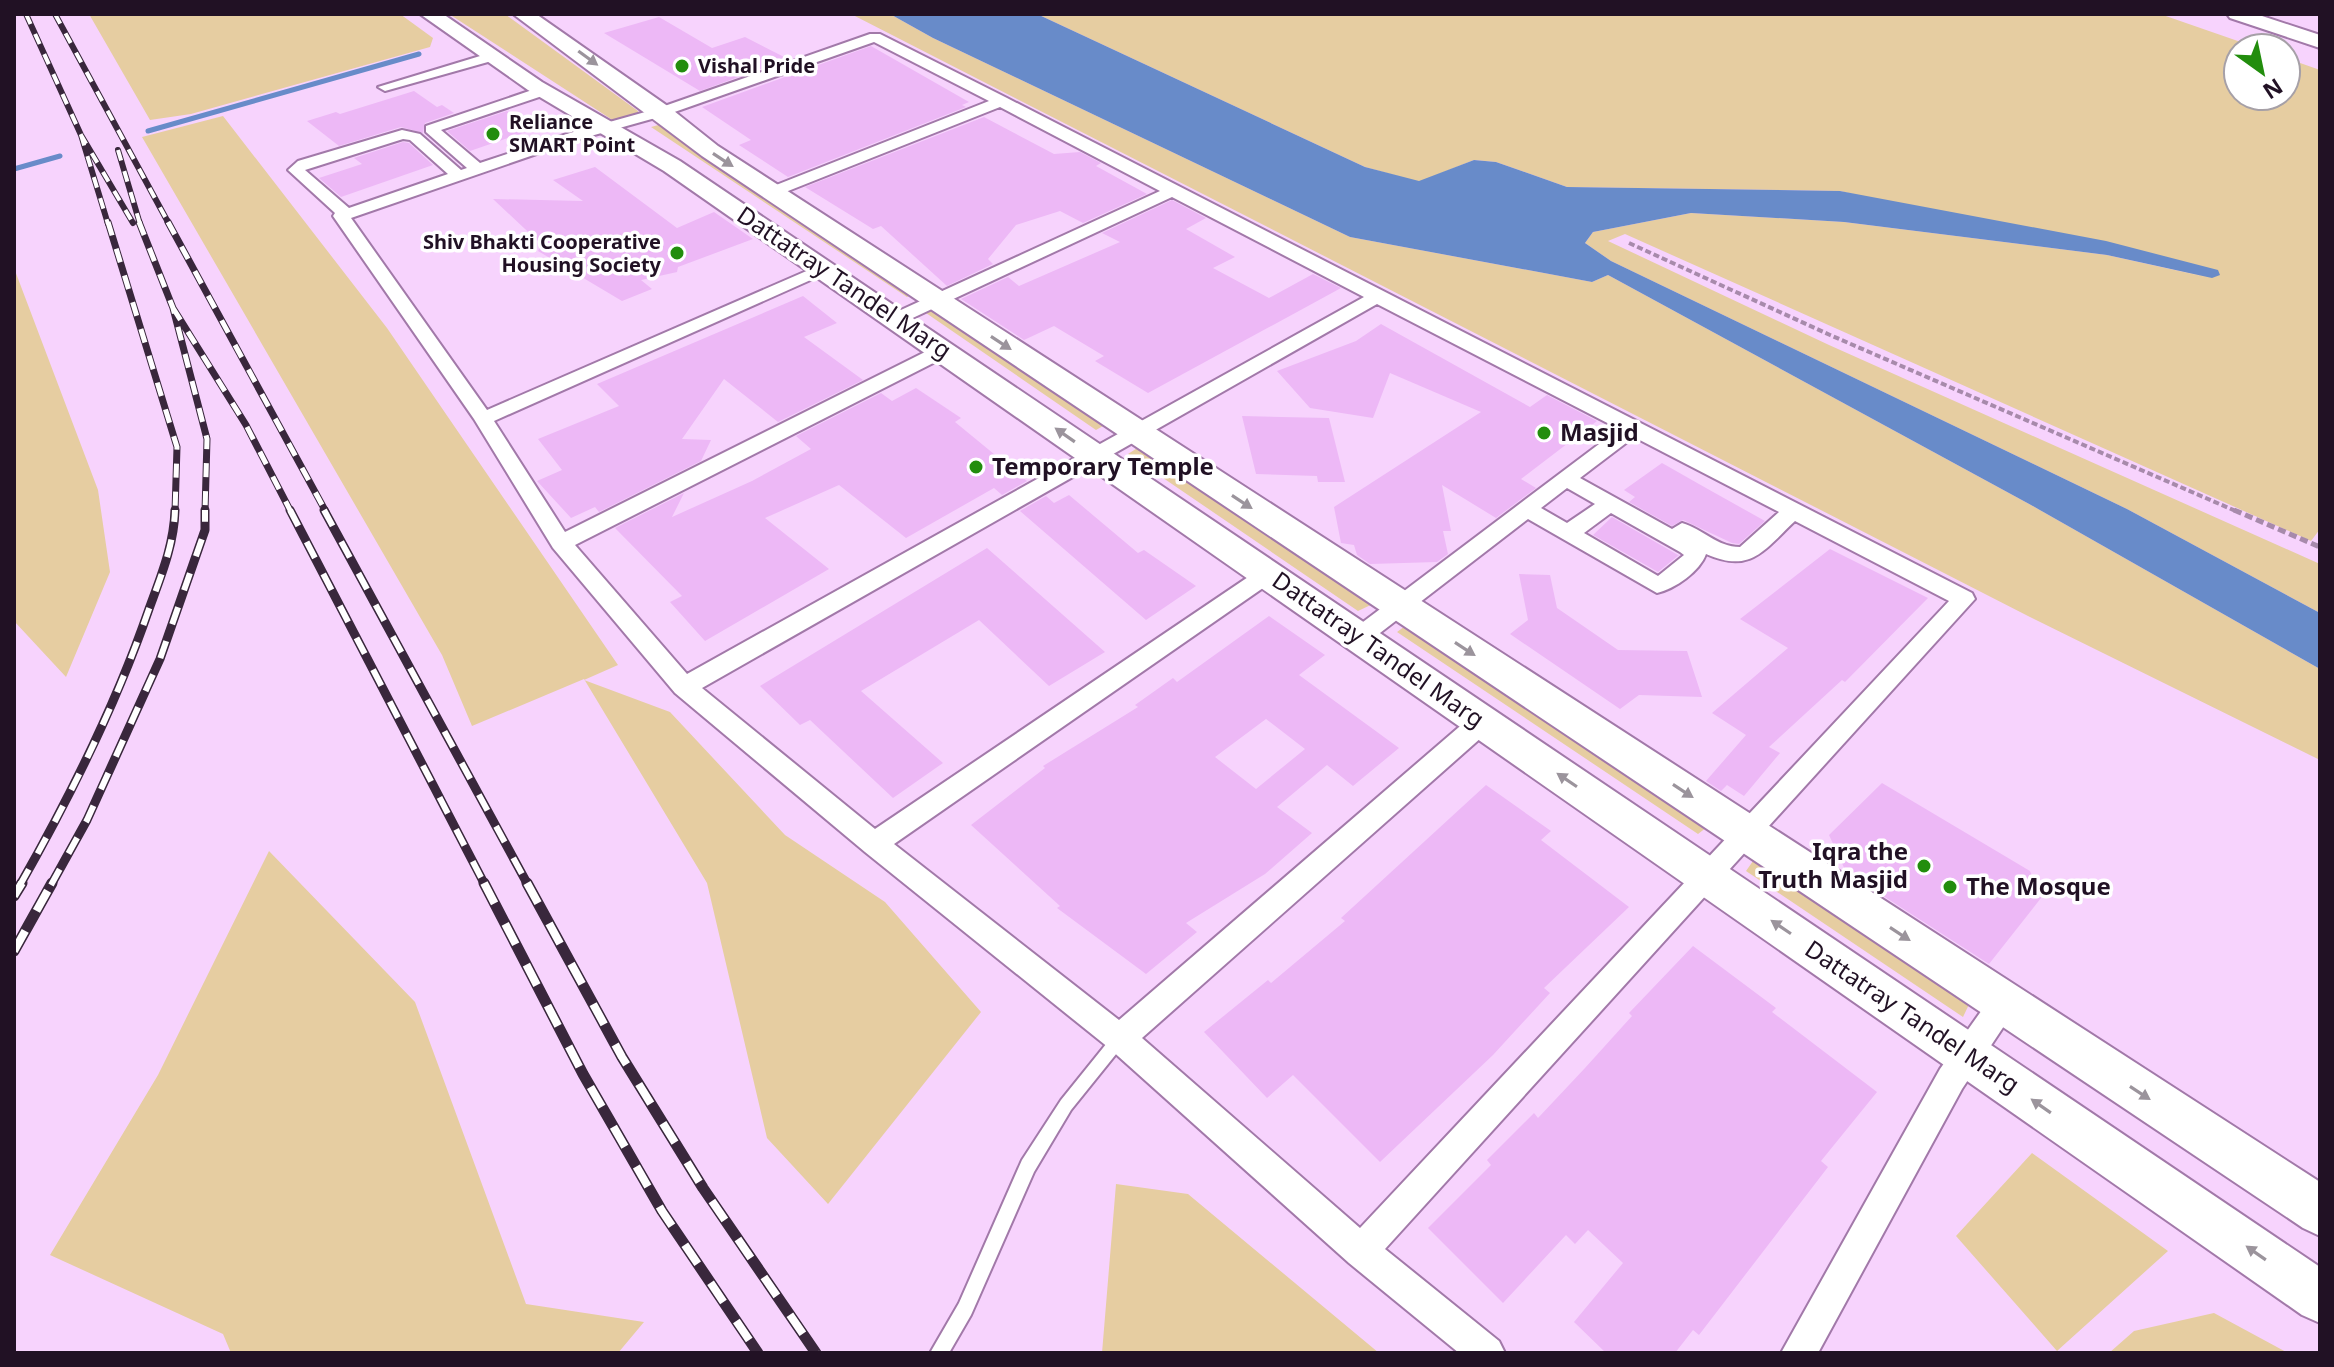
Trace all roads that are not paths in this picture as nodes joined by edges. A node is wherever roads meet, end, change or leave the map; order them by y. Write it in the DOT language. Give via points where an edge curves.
graph roads {
  1 [pos="430,14"];
  2 [pos="523,14"];
  3 [pos="2237,14"];
  4 [pos="2320,42"];
  5 [pos="490,57"];
  6 [pos="385,87"];
  7 [pos="539,88"];
  8 [pos="1002,101"];
  9 [pos="661,112"];
  10 [pos="607,128"];
  11 [pos="375,139"];
  12 [pos="468,172"];
  13 [pos="1174,190"];
  14 [pos="772,192"];
  15 [pos="346,214"];
  16 [pos="824,270"];
  17 [pos="1378,296"];
  18 [pos="936,300"];
  19 [pos="896,319"];
  20 [pos="942,351"];
  21 [pos="483,419"];
  22 [pos="1633,428"];
  23 [pos="1137,433"];
  24 [pos="1096,456"];
  25 [pos="1574,475"];
  26 [pos="1610,504"];
  27 [pos="1528,510"];
  28 [pos="1793,511"];
  29 [pos="1567,534"];
  30 [pos="561,543"];
  31 [pos="1268,574"];
  32 [pos="1400,606"];
  33 [pos="1359,637"];
  34 [pos="684,687"];
  35 [pos="1482,722"];
  36 [pos="1747,834"];
  37 [pos="874,844"];
  38 [pos="1707,876"];
  39 [pos="2004,1002"];
  40 [pos="1120,1038"];
  41 [pos="1967,1055"];
  42 [pos="2320,1211"];
  43 [pos="1361,1251"];
  44 [pos="2320,1297"];
  45 [pos="939,1353"];
  46 [pos="1487,1353"];
  47 [pos="1799,1353"];
  1 -- 5 [label="main road, Dattatray Tandel Marg"];
  2 -- 9 [label="main road, Dattatray Tandel Marg, one-way"];
  3 -- 4 [label="main road"];
  5 -- 6 [label="street"];
  5 -- 7 [label="main road, Dattatray Tandel Marg"];
  7 -- 10 [label="main road, Dattatray Tandel Marg"];
  7 -- 11 [label="street"];
  7 -- 12 [label="street" via="431,129"];
  8 -- 9 [label="street" via="875,37"];
  8 -- 13 [label="street"];
  8 -- 14 [label="street"];
  9 -- 10 [label="street"];
  9 -- 14 [label="main road, Dattatray Tandel Marg, one-way"];
  10 -- 12 [label="street"];
  10 -- 16 [label="main road, Dattatray Tandel Marg"];
  12 -- 15 [label="street"];
  12 -- 15 [label="street" via="402,134 296,170"];
  13 -- 17 [label="street"];
  13 -- 18 [label="street"];
  14 -- 18 [label="main road, Dattatray Tandel Marg"];
  15 -- 21 [label="street" via="341,216"];
  16 -- 19 [label="main road, Dattatray Tandel Marg"];
  16 -- 21 [label="street"];
  17 -- 22 [label="street"];
  17 -- 23 [label="street"];
  18 -- 19 [label="street"];
  18 -- 23 [label="main road, Dattatray Tandel Marg, one-way"];
  19 -- 20 [label="main road, Dattatray Tandel Marg"];
  24 -- 20 [label="main road, Dattatray Tandel Marg, one-way"];
  20 -- 30 [label="street"];
  21 -- 30 [label="street"];
  22 -- 25 [label="street"];
  22 -- 28 [label="street"];
  23 -- 24 [label="street"];
  23 -- 32 [label="main road, Dattatray Tandel Marg, one-way"];
  24 -- 31 [label="main road, Dattatray Tandel Marg"];
  24 -- 34 [label="street"];
  25 -- 26 [label="street"];
  25 -- 27 [label="street"];
  25 -- 28 [label="street" via="1736,557"];
  26 -- 29 [label="street"];
  26 -- 29 [label="street" via="1688,547 1694,558 1657,585"];
  27 -- 29 [label="street"];
  27 -- 32 [label="street"];
  28 -- 36 [label="street" via="1964,599"];
  30 -- 34 [label="street"];
  31 -- 33 [label="main road, Dattatray Tandel Marg"];
  31 -- 37 [label="street"];
  32 -- 33 [label="street"];
  32 -- 36 [label="main road, Dattatray Tandel Marg, one-way"];
  33 -- 35 [label="main road, Dattatray Tandel Marg"];
  34 -- 37 [label="street"];
  38 -- 35 [label="main road, Dattatray Tandel Marg, one-way"];
  35 -- 40 [label="street"];
  36 -- 38 [label="street"];
  36 -- 39 [label="main road, Dattatray Tandel Marg, one-way"];
  37 -- 40 [label="street"];
  41 -- 38 [label="main road, Dattatray Tandel Marg, one-way"];
  38 -- 43 [label="street"];
  39 -- 41 [label="street"];
  39 -- 42 [label="main road, Dattatray Tandel Marg, one-way"];
  40 -- 43 [label="street"];
  40 -- 45 [label="lane" via="1066,1105 1028,1166 965,1309"];
  44 -- 41 [label="main road, Dattatray Tandel Marg, one-way"];
  41 -- 47 [label="street"];
  43 -- 46 [label="street"];
}
